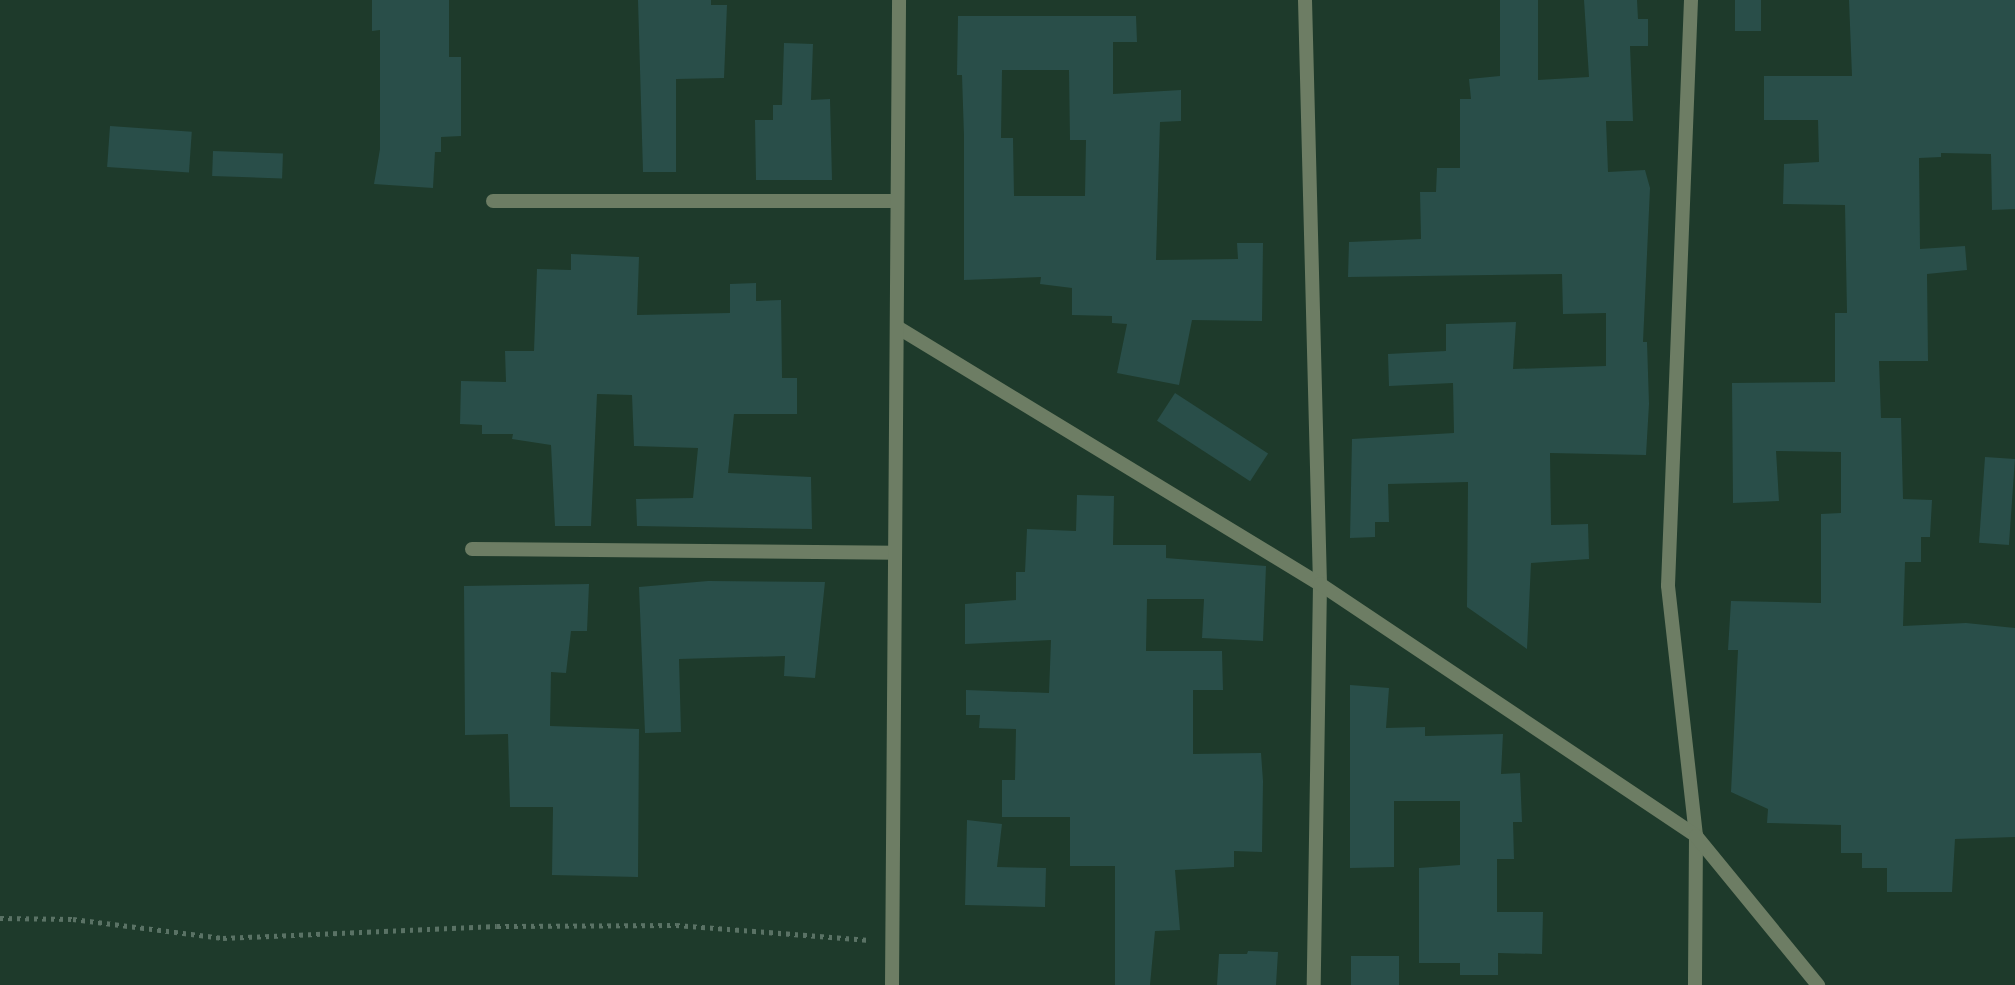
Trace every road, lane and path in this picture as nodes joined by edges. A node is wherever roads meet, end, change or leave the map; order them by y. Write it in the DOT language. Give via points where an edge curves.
graph roads {
  1 [pos="899,0"];
  2 [pos="1305,0"];
  3 [pos="1691,0"];
  4 [pos="494,201"];
  5 [pos="897,201"];
  6 [pos="897,327"];
  7 [pos="472,549"];
  8 [pos="895,553"];
  9 [pos="1320,584"];
  10 [pos="1696,836"];
  11 [pos="0,918"];
  12 [pos="893,942"];
  13 [pos="892,985"];
  14 [pos="1314,985"];
  15 [pos="1695,985"];
  16 [pos="1818,985"];
  1 -- 5 [label="street"];
  2 -- 9 [label="street"];
  3 -- 10 [label="street" via="1668,586"];
  4 -- 5 [label="street"];
  5 -- 6 [label="street"];
  6 -- 8 [label="street"];
  6 -- 9 [label="street"];
  7 -- 8 [label="street"];
  8 -- 12 [label="street"];
  9 -- 10 [label="street"];
  9 -- 14 [label="street"];
  10 -- 15 [label="street"];
  10 -- 16 [label="street"];
  11 -- 12 [label="path" via="73,919 223,938 497,926 676,925"];
  12 -- 13 [label="street"];
}
